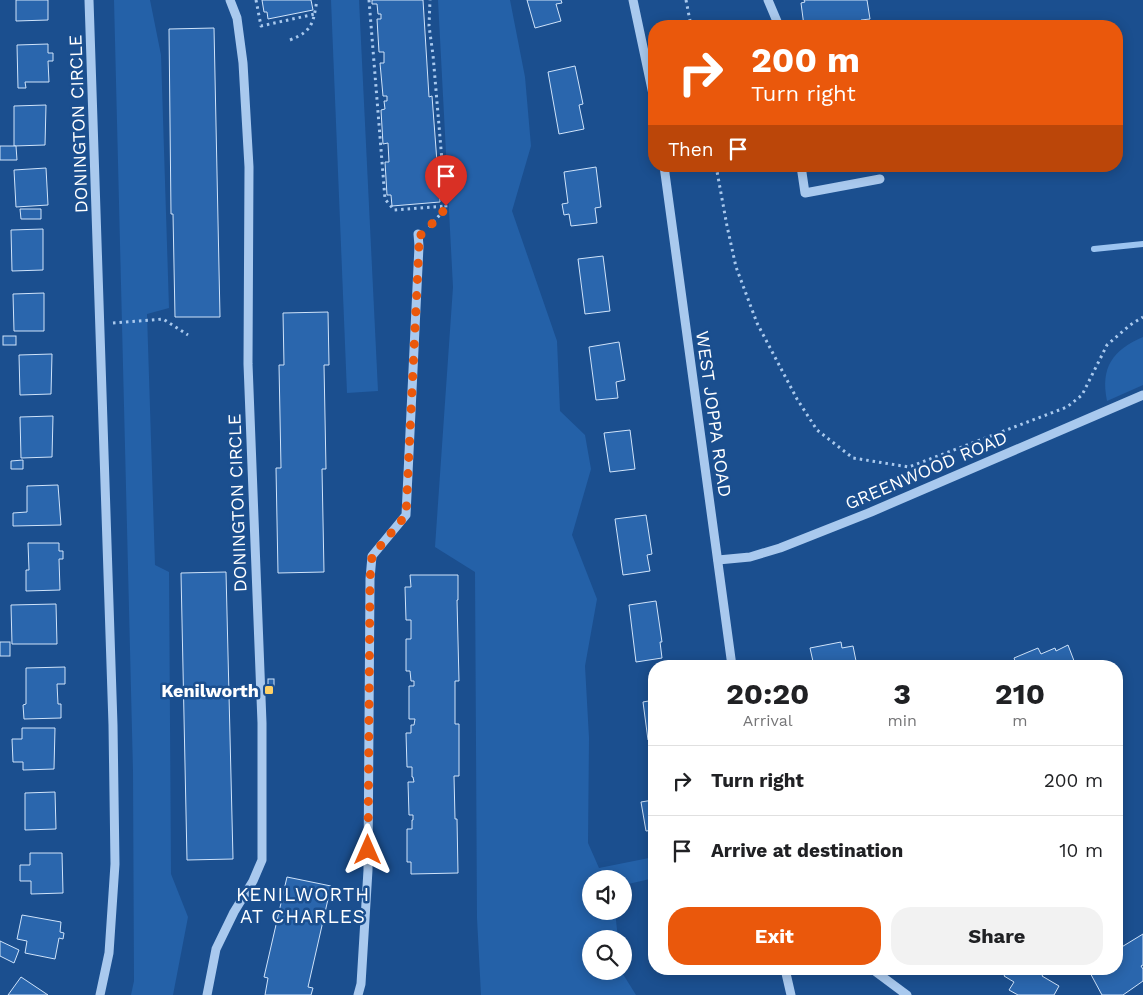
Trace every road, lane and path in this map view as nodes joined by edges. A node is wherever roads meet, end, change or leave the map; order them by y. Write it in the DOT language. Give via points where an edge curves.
graph roads {
  1 [pos="90,0"];
  2 [pos="230,0"];
  3 [pos="256,0"];
  4 [pos="317,0"];
  5 [pos="369,0"];
  6 [pos="430,0"];
  7 [pos="633,0"];
  8 [pos="686,0"];
  9 [pos="768,0"];
  10 [pos="315,14"];
  11 [pos="690,20"];
  12 [pos="777,20"];
  13 [pos="290,40"];
  14 [pos="648,69"];
  15 [pos="665,172"];
  16 [pos="717,172"];
  17 [pos="802,172"];
  18 [pos="880,179"];
  19 [pos="446,206"];
  20 [pos="418,234"];
  21 [pos="1143,317"];
  22 [pos="100,324"];
  23 [pos="188,335"];
  24 [pos="1143,395"];
  25 [pos="718,560"];
  26 [pos="731,660"];
  27 [pos="786,975"];
  28 [pos="880,975"];
  29 [pos="100,995"];
  30 [pos="207,995"];
  31 [pos="358,995"];
  32 [pos="791,995"];
  33 [pos="907,995"];
  1 -- 22 [label="street, DONINGTON CIRCLE"];
  2 -- 30 [label="street, DONINGTON CIRCLE" via="237,18 243,63 249,167 248,364 262,723 262,860 216,949"];
  3 -- 10 [label="path" via="261,26"];
  4 -- 10 [label="path"];
  5 -- 19 [label="path" via="384,199 394,210"];
  6 -- 19 [label="path" via="429,26"];
  7 -- 14 [label="street"];
  8 -- 11 [label="path"];
  9 -- 12 [label="street"];
  10 -- 13 [label="path" via="311,28"];
  15 -- 25 [label="street, WEST JOPPA ROAD"];
  16 -- 21 [label="path" via="736,267 757,323 817,430 853,458 909,467 1068,407 1082,394 1107,345"];
  17 -- 18 [label="street" via="805,193"];
  19 -- 20 [label="path" via="422,235"];
  20 -- 31 [label="street" via="406,515 372,556 370,579 368,870"];
  22 -- 23 [label="path" via="163,319"];
  22 -- 29 [label="street, DONINGTON CIRCLE" via="116,864 109,953"];
  24 -- 25 [label="street, GREENWOOD ROAD" via="780,548 750,557"];
  25 -- 26 [label="street, WEST JOPPA ROAD"];
  27 -- 32 [label="street"];
  28 -- 33 [label="street"];
}
